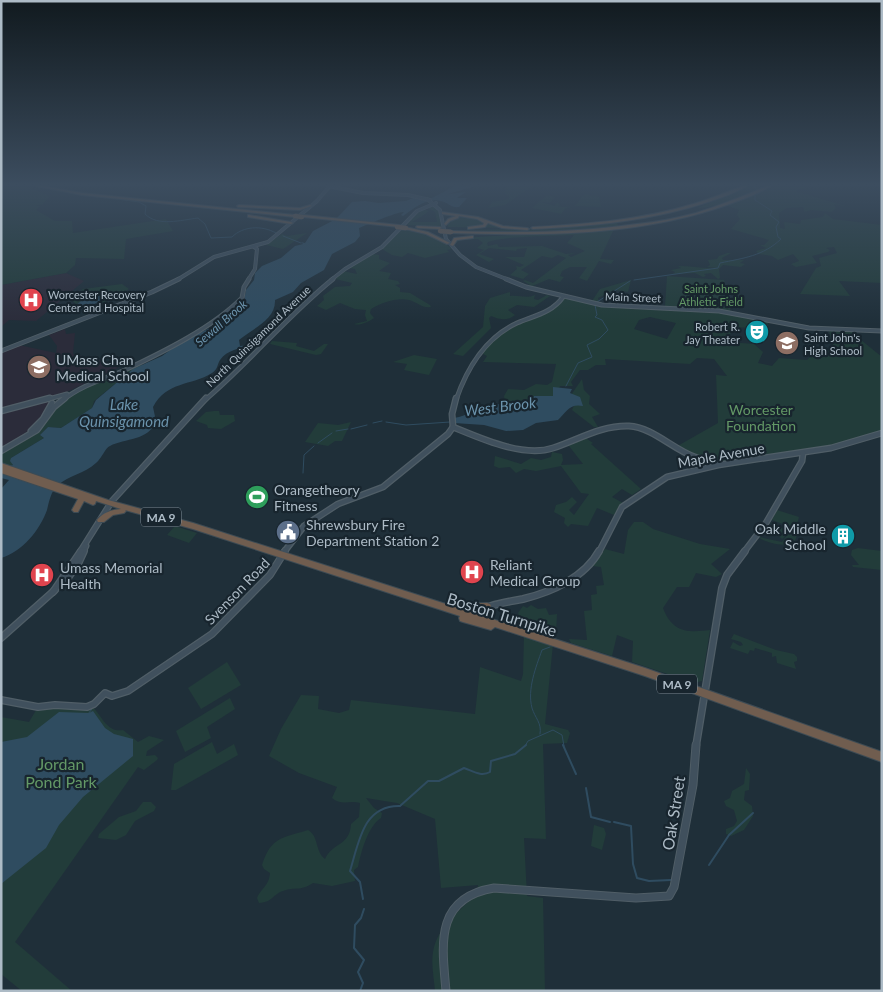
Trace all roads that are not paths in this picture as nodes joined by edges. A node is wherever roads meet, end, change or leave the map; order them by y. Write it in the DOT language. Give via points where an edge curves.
graph roads {
  1 [pos="281,232"];
  2 [pos="396,232"];
  3 [pos="426,232"];
  4 [pos="446,232"];
  5 [pos="447,232"];
  6 [pos="545,232"];
  7 [pos="448,240"];
  8 [pos="255,248"];
  9 [pos="563,296"];
  10 [pos="882,331"];
  11 [pos="1,350"];
  12 [pos="78,388"];
  13 [pos="54,400"];
  14 [pos="62,401"];
  15 [pos="1,412"];
  16 [pos="453,427"];
  17 [pos="882,433"];
  18 [pos="1,450"];
  19 [pos="802,453"];
  20 [pos="714,464"];
  21 [pos="1,465"];
  22 [pos="1,470"];
  23 [pos="68,491"];
  24 [pos="82,498"];
  25 [pos="110,505"];
  26 [pos="76,510"];
  27 [pos="122,511"];
  28 [pos="101,520"];
  29 [pos="282,557"];
  30 [pos="488,606"];
  31 [pos="469,614"];
  32 [pos="488,620"];
  33 [pos="1,638"];
  34 [pos="705,695"];
  35 [pos="1,700"];
  36 [pos="882,759"];
  37 [pos="446,991"];
  1 -- 8 [label="main road"];
  2 -- 25 [label="main road, North Quinsigamond Avenue" via="382,247 344,270 308,299 230,378 195,408"];
  3 -- 7 [label="highway"];
  4 -- 7 [label="main road, Main Street"];
  5 -- 7 [label="main road, Main Street"];
  6 -- 7 [label="highway"];
  7 -- 9 [label="main road, Main Street" via="458,253 478,268 523,286"];
  8 -- 11 [label="main road" via="214,258 163,288"];
  8 -- 12 [label="main road" via="254,270 238,302 206,326 136,364"];
  9 -- 10 [label="main road, Main Street" via="596,304 700,310 806,327"];
  9 -- 16 [label="main road" via="552,307 507,328 478,354 454,402 451,413"];
  12 -- 13 [label="main road"];
  12 -- 14 [label="main road"];
  13 -- 14 [label="main road"];
  13 -- 14 [label="main road"];
  13 -- 15 [label="main road"];
  13 -- 18 [label="main road" via="31,431"];
  14 -- 18 [label="main road" via="37,430"];
  16 -- 20 [label="main road" via="496,444 539,451 603,428 630,426"];
  16 -- 29 [label="main road, Svenson Road" via="385,486 338,504 304,526"];
  17 -- 19 [label="main road, Maple Avenue"];
  19 -- 20 [label="main road, Maple Avenue"];
  19 -- 34 [label="main road, Oak Street" via="802,461 773,512 724,580"];
  20 -- 30 [label="main road, Maple Avenue" via="667,477 628,502 616,516 594,560 575,578 526,598"];
  21 -- 23 [label="highway, MA 9"];
  22 -- 23 [label="highway, MA 9"];
  23 -- 24 [label="highway, MA 9"];
  23 -- 25 [label="highway, MA 9"];
  24 -- 25 [label="highway, MA 9"];
  24 -- 26 [label="highway"];
  25 -- 27 [label="highway, Boston Turnpike / MA 9"];
  25 -- 28 [label="main road, North Quinsigamond Avenue"];
  25 -- 29 [label="highway, Boston Turnpike / MA 9" via="179,522"];
  27 -- 28 [label="highway"];
  27 -- 29 [label="highway, Boston Turnpike / MA 9"];
  28 -- 33 [label="main road, North Quinsigamond Avenue" via="53,592"];
  29 -- 31 [label="highway, Boston Turnpike / MA 9"];
  29 -- 31 [label="highway, Boston Turnpike / MA 9"];
  29 -- 35 [label="main road, Svenson Road" via="265,581 204,640 124,692 112,696 105,693 92,706 84,707 55,704 38,707"];
  30 -- 31 [label="highway"];
  30 -- 32 [label="highway" via="483,616"];
  31 -- 32 [label="highway, Boston Turnpike / MA 9"];
  31 -- 34 [label="highway, Boston Turnpike / MA 9"];
  32 -- 34 [label="highway, Boston Turnpike / MA 9"];
  34 -- 36 [label="highway, Boston Turnpike / MA 9"];
  34 -- 37 [label="main road, Oak Street" via="696,741 692,790 674,887 669,896 619,897 494,888 472,892 453,912 442,943"];
}
